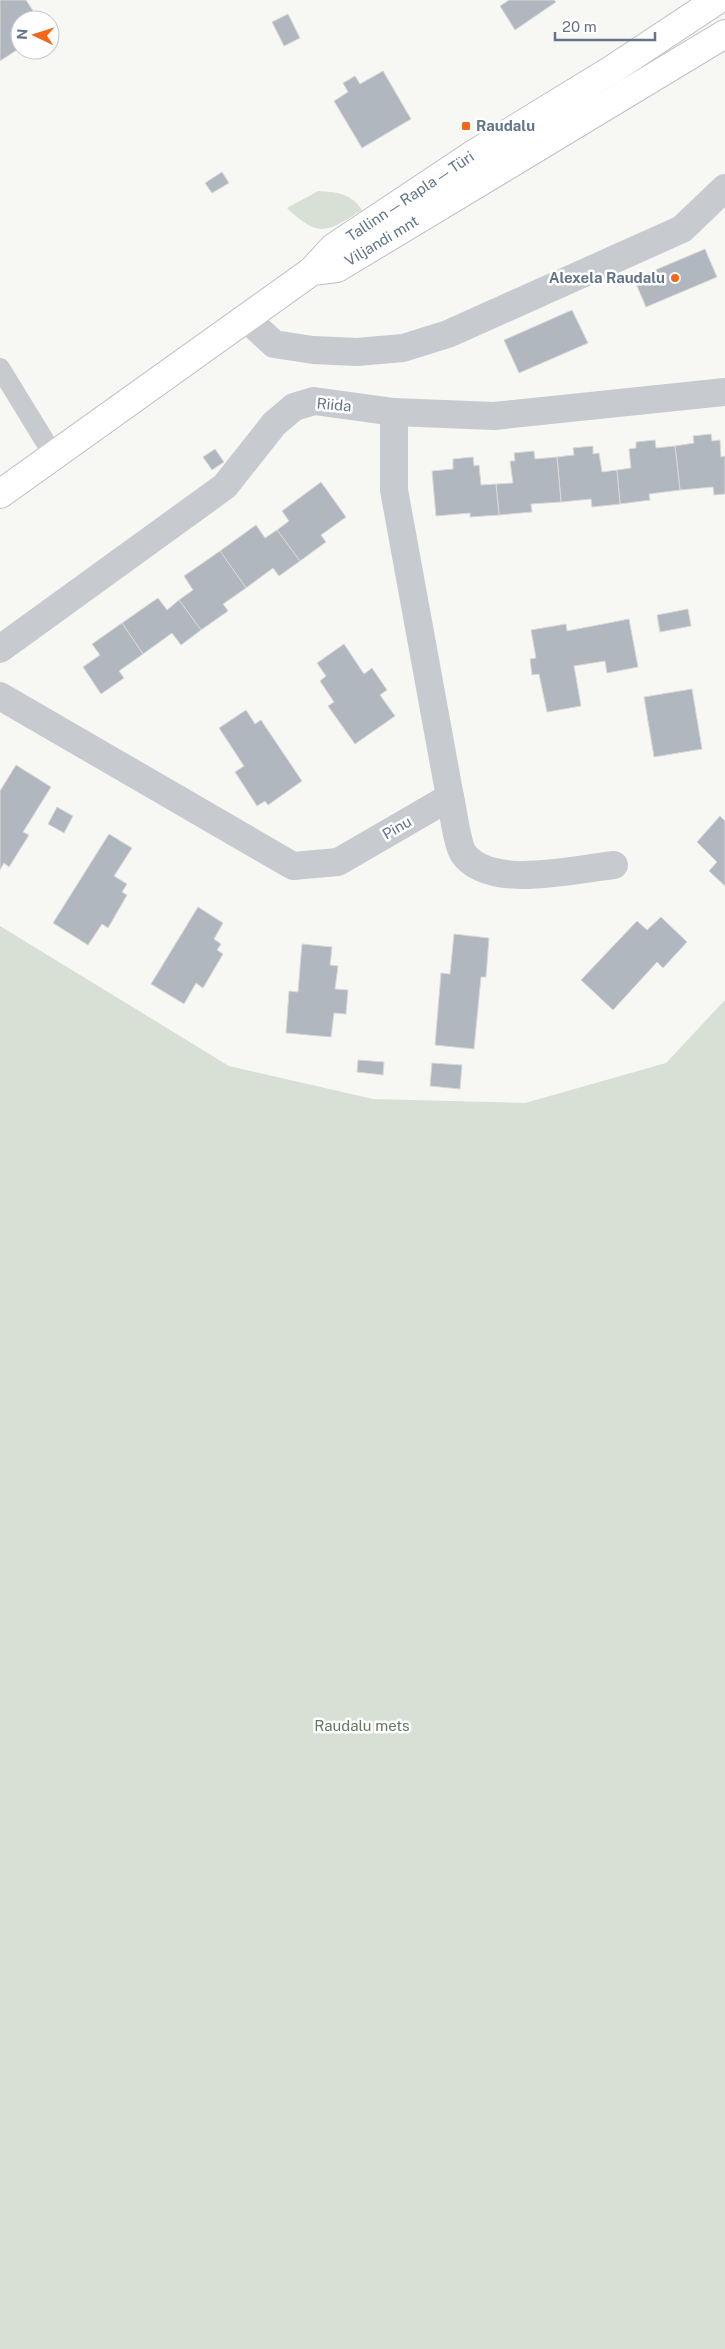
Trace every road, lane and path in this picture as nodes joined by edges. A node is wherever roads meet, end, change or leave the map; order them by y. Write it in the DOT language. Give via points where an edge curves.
graph roads {
  1 [pos="717,0"];
  2 [pos="725,34"];
  3 [pos="725,188"];
  4 [pos="312,271"];
  5 [pos="246,319"];
  6 [pos="0,368"];
  7 [pos="725,392"];
  8 [pos="394,412"];
  9 [pos="54,456"];
  10 [pos="0,494"];
  11 [pos="0,649"];
  12 [pos="0,696"];
  13 [pos="450,797"];
  14 [pos="614,864"];
  1 -- 4 [label="main road, Tallinn — Rapla — Türi" via="333,248"];
  2 -- 4 [label="main road, Viljandi mnt" via="337,268"];
  3 -- 5 [label="street" via="682,229 448,334 403,348 357,352 274,344"];
  4 -- 5 [label="main road, Viljandi mnt"];
  5 -- 9 [label="main road, Viljandi mnt"];
  6 -- 9 [label="lane"];
  7 -- 8 [label="street, Riida" via="494,416"];
  8 -- 11 [label="street, Riida" via="314,401 294,407 274,424 225,486"];
  8 -- 13 [label="street" via="394,490"];
  9 -- 10 [label="main road, Viljandi mnt"];
  12 -- 13 [label="street, Pinu" via="293,866 338,862"];
  13 -- 14 [label="street" via="462,851 475,866 492,872 541,875"];
}
